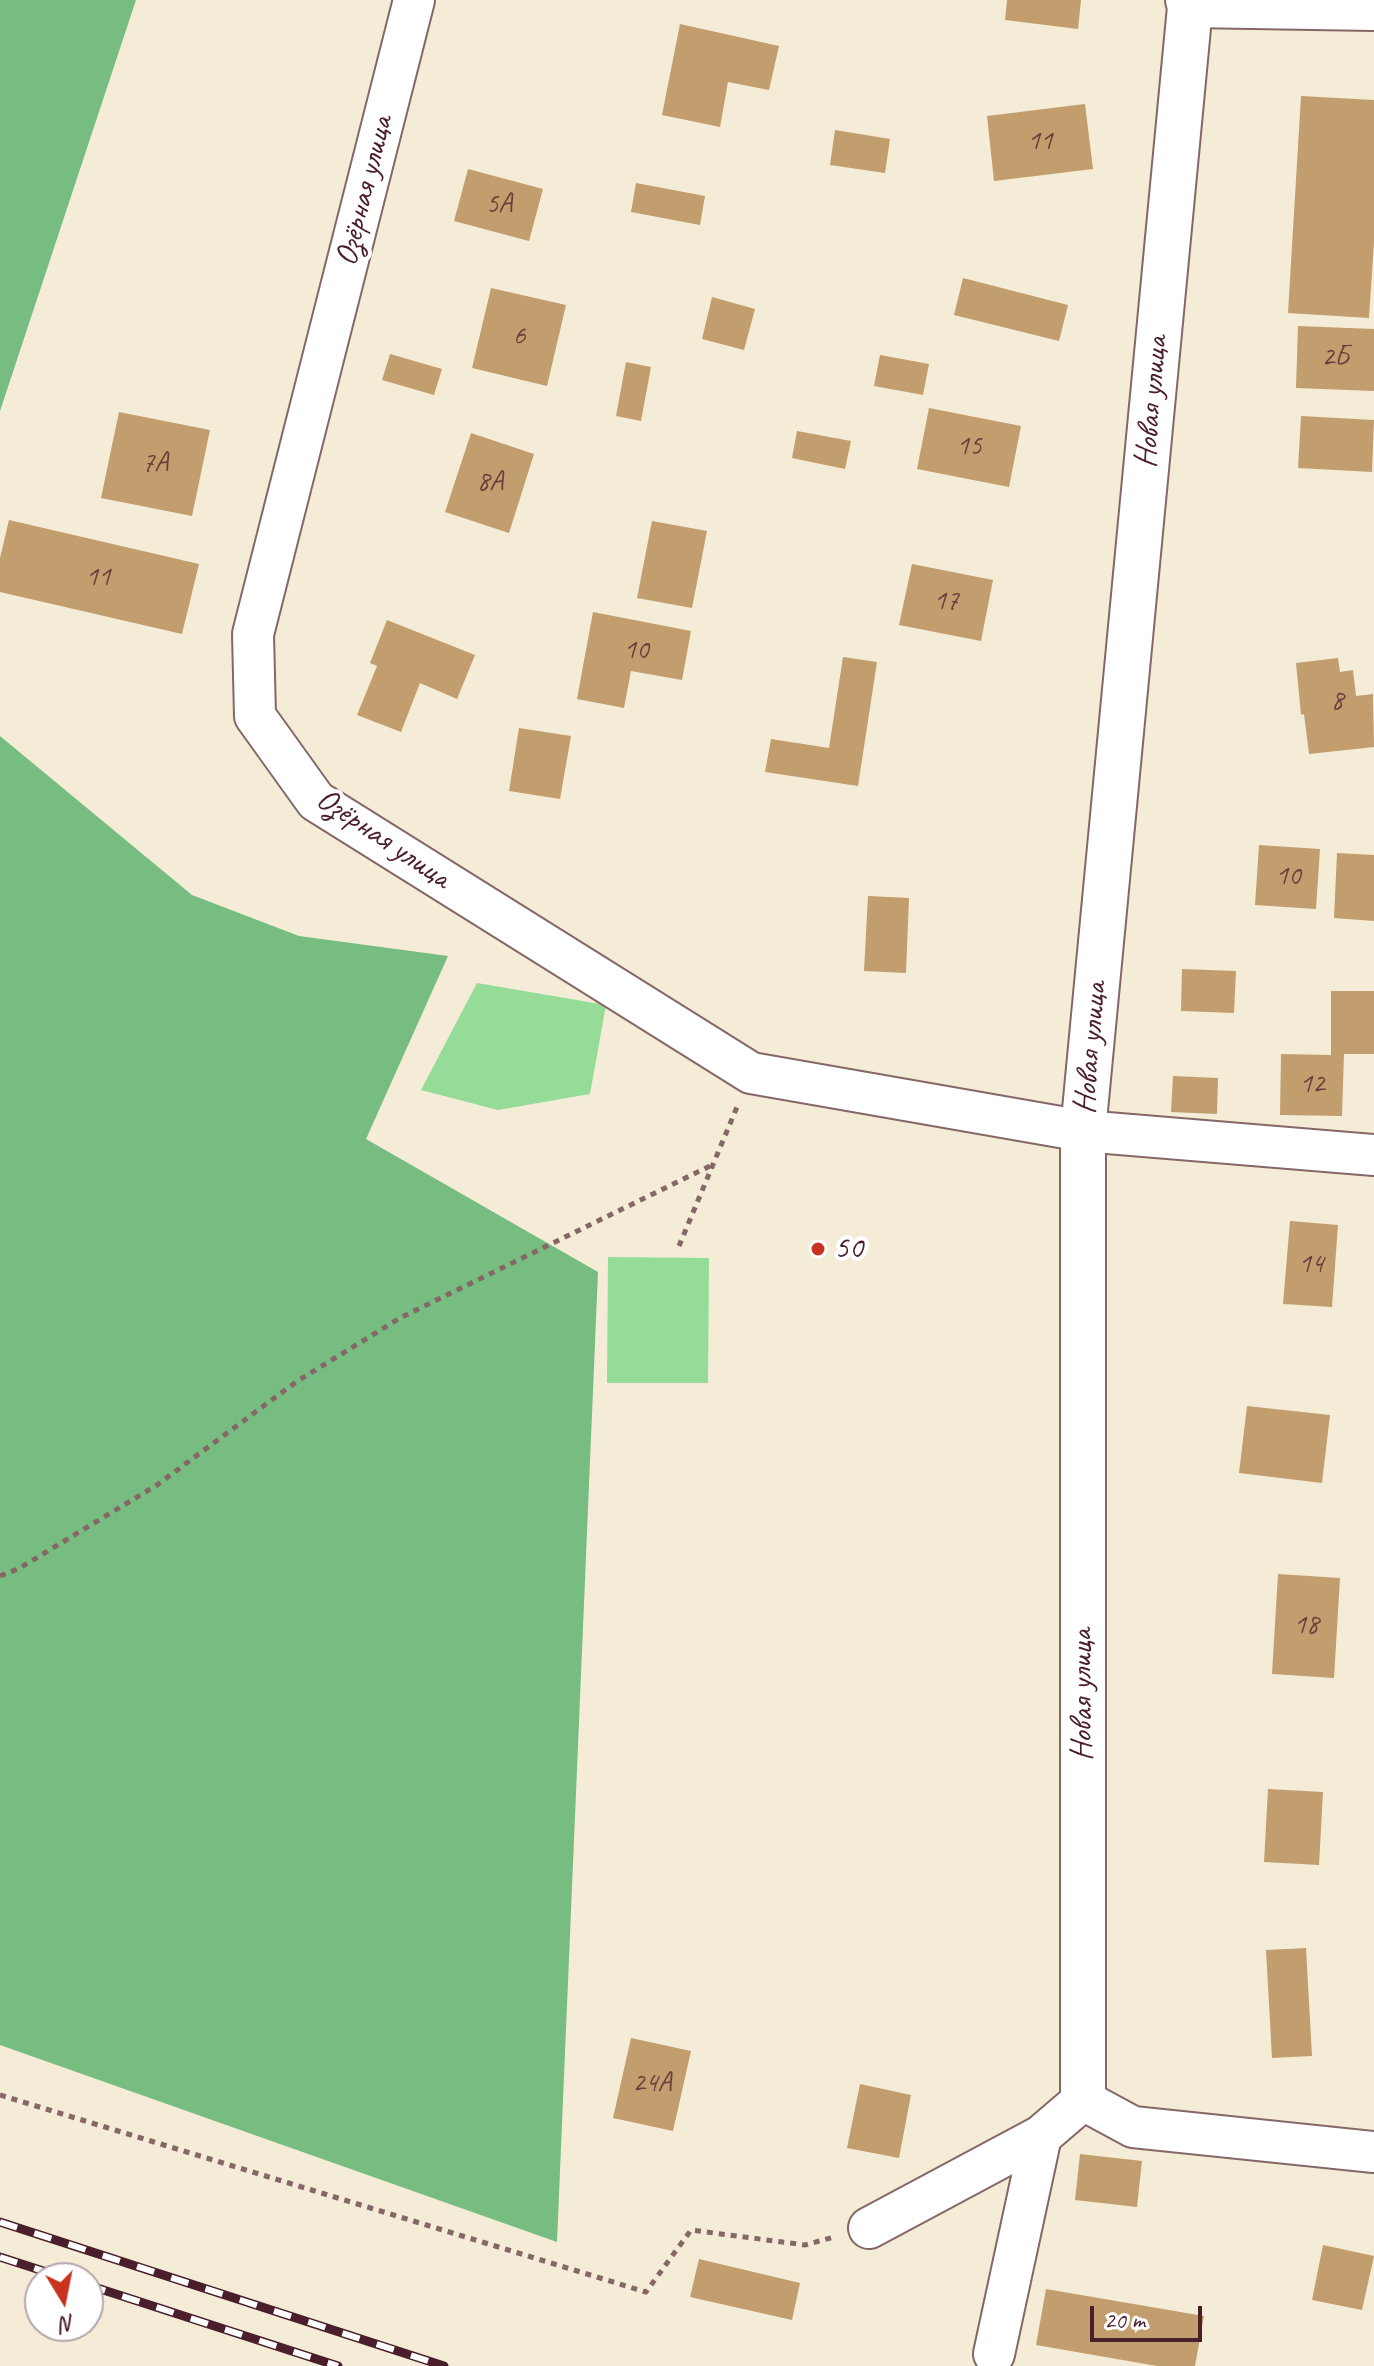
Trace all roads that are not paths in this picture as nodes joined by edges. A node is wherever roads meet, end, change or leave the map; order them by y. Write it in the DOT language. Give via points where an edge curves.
graph roads {
  1 [pos="414,0"];
  2 [pos="1189,3"];
  3 [pos="1374,10"];
  4 [pos="1083,1131"];
  5 [pos="1374,1155"];
  6 [pos="1083,2100"];
  7 [pos="1041,2136"];
  8 [pos="1374,2152"];
  9 [pos="869,2228"];
  10 [pos="994,2354"];
  1 -- 4 [label="street, Озёрная улица" via="253,634 255,716 316,801 751,1073"];
  2 -- 3 [label="street"];
  2 -- 4 [label="street, Новая улица"];
  4 -- 5 [label="street, Озёрная улица"];
  4 -- 6 [label="street, Новая улица"];
  6 -- 7 [label="street"];
  6 -- 8 [label="street" via="1133,2127"];
  7 -- 9 [label="street"];
  7 -- 10 [label="street"];
}
